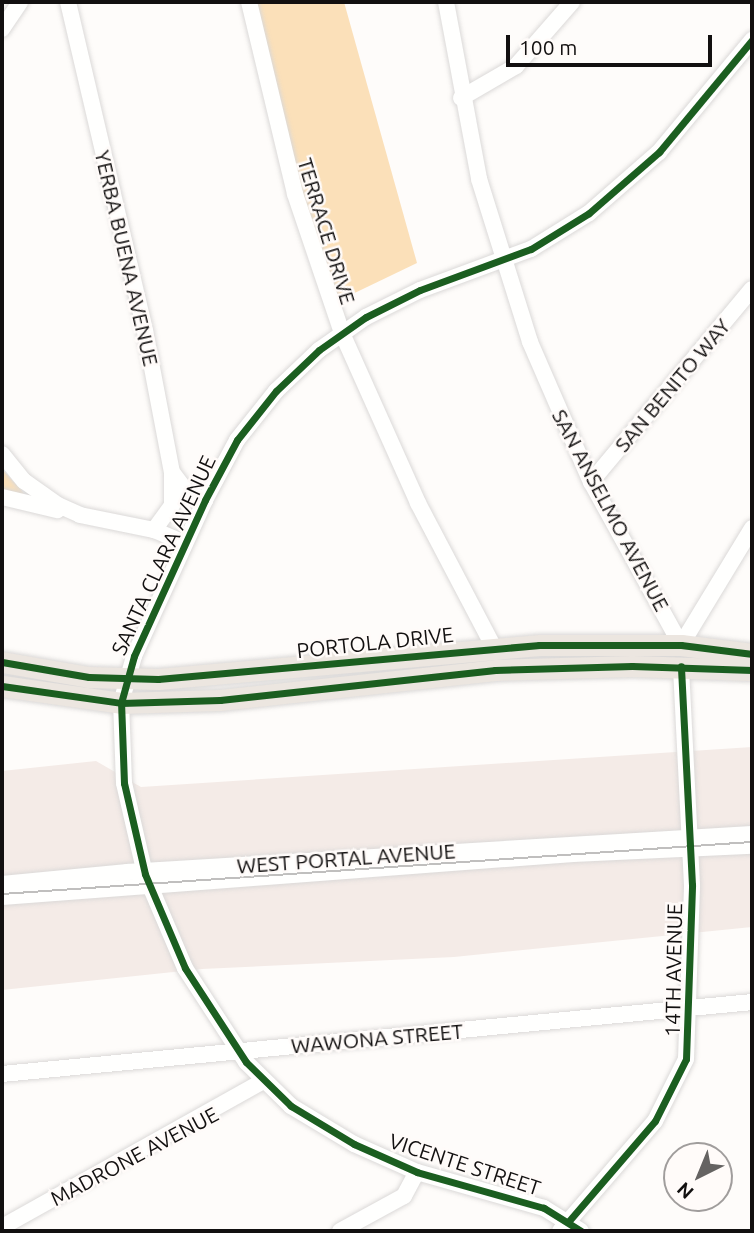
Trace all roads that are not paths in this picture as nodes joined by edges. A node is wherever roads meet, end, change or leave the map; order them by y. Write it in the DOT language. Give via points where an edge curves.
graph roads {
  1 [pos="20,2"];
  2 [pos="68,2"];
  3 [pos="249,2"];
  4 [pos="572,2"];
  5 [pos="445,4"];
  6 [pos="2,29"];
  7 [pos="752,40"];
  8 [pos="461,97"];
  9 [pos="502,261"];
  10 [pos="752,289"];
  11 [pos="342,333"];
  12 [pos="2,454"];
  13 [pos="172,472"];
  14 [pos="592,482"];
  15 [pos="2,497"];
  16 [pos="205,500"];
  17 [pos="80,515"];
  18 [pos="752,528"];
  19 [pos="154,530"];
  20 [pos="184,543"];
  21 [pos="494,648"];
  22 [pos="752,654"];
  23 [pos="681,656"];
  24 [pos="2,662"];
  25 [pos="752,670"];
  26 [pos="126,679"];
  27 [pos="2,686"];
  28 [pos="121,704"];
  29 [pos="752,825"];
  30 [pos="752,834"];
  31 [pos="690,843"];
  32 [pos="752,846"];
  33 [pos="147,878"];
  34 [pos="2,884"];
  35 [pos="2,897"];
  36 [pos="752,1002"];
  37 [pos="691,1008"];
  38 [pos="237,1052"];
  39 [pos="2,1074"];
  40 [pos="263,1081"];
  41 [pos="417,1172"];
  42 [pos="2,1227"];
  43 [pos="569,1228"];
  44 [pos="340,1231"];
  1 -- 6 [label="street"];
  2 -- 13 [label="street, YERBA BUENA AVENUE" via="145,331"];
  3 -- 11 [label="street, TERRACE DRIVE" via="295,194"];
  4 -- 8 [label="street" via="516,66"];
  5 -- 8 [label="street, SAN ANSELMO AVENUE"];
  7 -- 9 [label="street, SANTA CLARA AVENUE" via="659,152 629,181 560,233"];
  8 -- 9 [label="street, SAN ANSELMO AVENUE"];
  9 -- 11 [label="street, SANTA CLARA AVENUE" via="420,290"];
  9 -- 14 [label="street, SAN ANSELMO AVENUE" via="550,391"];
  10 -- 14 [label="street, SAN BENITO WAY"];
  11 -- 16 [label="street, SANTA CLARA AVENUE" via="295,371 256,414"];
  11 -- 21 [label="street, TERRACE DRIVE" via="418,503"];
  12 -- 17 [label="street" via="41,496"];
  13 -- 16 [label="street" via="187,492"];
  13 -- 19 [label="street, YERBA BUENA AVENUE" via="172,505"];
  14 -- 23 [label="street, SAN ANSELMO AVENUE"];
  15 -- 17 [label="street"];
  16 -- 20 [label="street, SANTA CLARA AVENUE"];
  17 -- 19 [label="street"];
  18 -- 23 [label="street"];
  19 -- 20 [label="street"];
  20 -- 26 [label="street, SANTA CLARA AVENUE"];
  21 -- 23 [label="main road, PORTOLA DRIVE"];
  21 -- 26 [label="main road, PORTOLA DRIVE" via="218,677"];
  22 -- 23 [label="main road, PORTOLA DRIVE"];
  23 -- 25 [label="main road, PORTOLA DRIVE"];
  23 -- 28 [label="main road, PORTOLA DRIVE"];
  23 -- 31 [label="street, 14TH AVENUE"];
  24 -- 26 [label="main road, PORTOLA DRIVE"];
  26 -- 28 [label="street, SANTA CLARA AVENUE"];
  27 -- 28 [label="main road, PORTOLA DRIVE"];
  28 -- 33 [label="street, VICENTE STREET" via="124,783"];
  29 -- 31 [label="street, WEST PORTAL AVENUE" via="706,829"];
  30 -- 31 [label="street, WEST PORTAL AVENUE"];
  31 -- 32 [label="street, WEST PORTAL AVENUE"];
  31 -- 33 [label="street, WEST PORTAL AVENUE"];
  31 -- 33 [label="street, WEST PORTAL AVENUE" via="676,858 638,861 561,858"];
  31 -- 37 [label="street, 14TH AVENUE"];
  33 -- 34 [label="street, WEST PORTAL AVENUE"];
  33 -- 35 [label="street, WEST PORTAL AVENUE"];
  33 -- 38 [label="street, VICENTE STREET" via="185,968"];
  36 -- 37 [label="street, WAWONA STREET"];
  37 -- 38 [label="street, WAWONA STREET"];
  37 -- 43 [label="street, 14TH AVENUE" via="686,1059 669,1099"];
  38 -- 39 [label="street, WAWONA STREET"];
  38 -- 40 [label="street, VICENTE STREET"];
  40 -- 41 [label="street, VICENTE STREET" via="324,1127"];
  40 -- 42 [label="street, MADRONE AVENUE"];
  41 -- 43 [label="street, VICENTE STREET" via="537,1205"];
  41 -- 44 [label="street" via="404,1196"];
}
